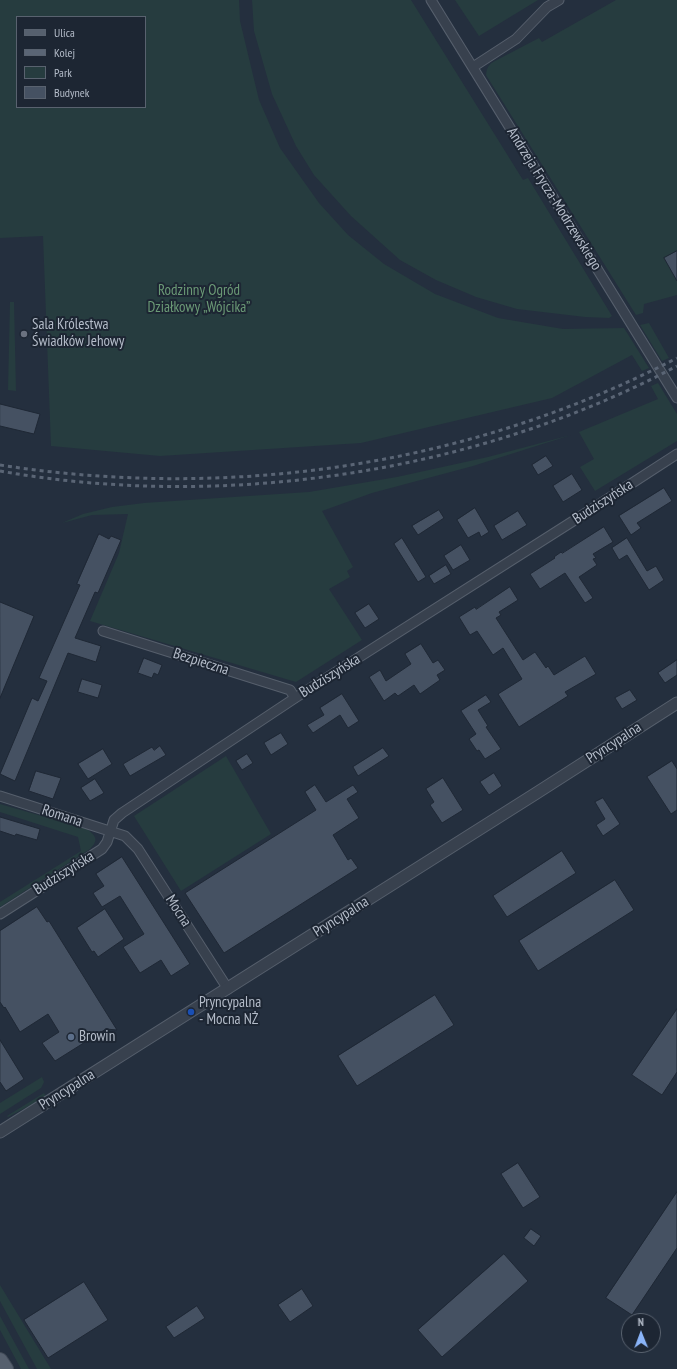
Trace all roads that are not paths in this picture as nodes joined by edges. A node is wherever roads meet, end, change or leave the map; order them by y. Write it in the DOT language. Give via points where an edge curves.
graph roads {
  1 [pos="431,0"];
  2 [pos="558,0"];
  3 [pos="473,67"];
  4 [pos="677,398"];
  5 [pos="677,454"];
  6 [pos="103,631"];
  7 [pos="295,698"];
  8 [pos="677,703"];
  9 [pos="0,796"];
  10 [pos="111,832"];
  11 [pos="125,836"];
  12 [pos="0,914"];
  13 [pos="228,989"];
  14 [pos="1,1131"];
  15 [pos="0,1360"];
  16 [pos="6,1369"];
  1 -- 3 [label="street, Andrzeja Frycza-Modrzewskiego"];
  2 -- 3 [label="street" via="547,7 516,39"];
  3 -- 4 [label="street, Andrzeja Frycza-Modrzewskiego"];
  5 -- 7 [label="street, Budziszyńska"];
  6 -- 7 [label="street, Bezpieczna" via="290,690"];
  7 -- 10 [label="street, Budziszyńska" via="122,812 114,820"];
  8 -- 13 [label="street, Pryncypalna"];
  9 -- 10 [label="street, Romana"];
  10 -- 11 [label="street, Romana"];
  10 -- 12 [label="street, Budziszyńska" via="102,850"];
  11 -- 13 [label="street, Mocna" via="138,849"];
  13 -- 14 [label="street, Pryncypalna"];
  15 -- 16 [label="main road"];
}
